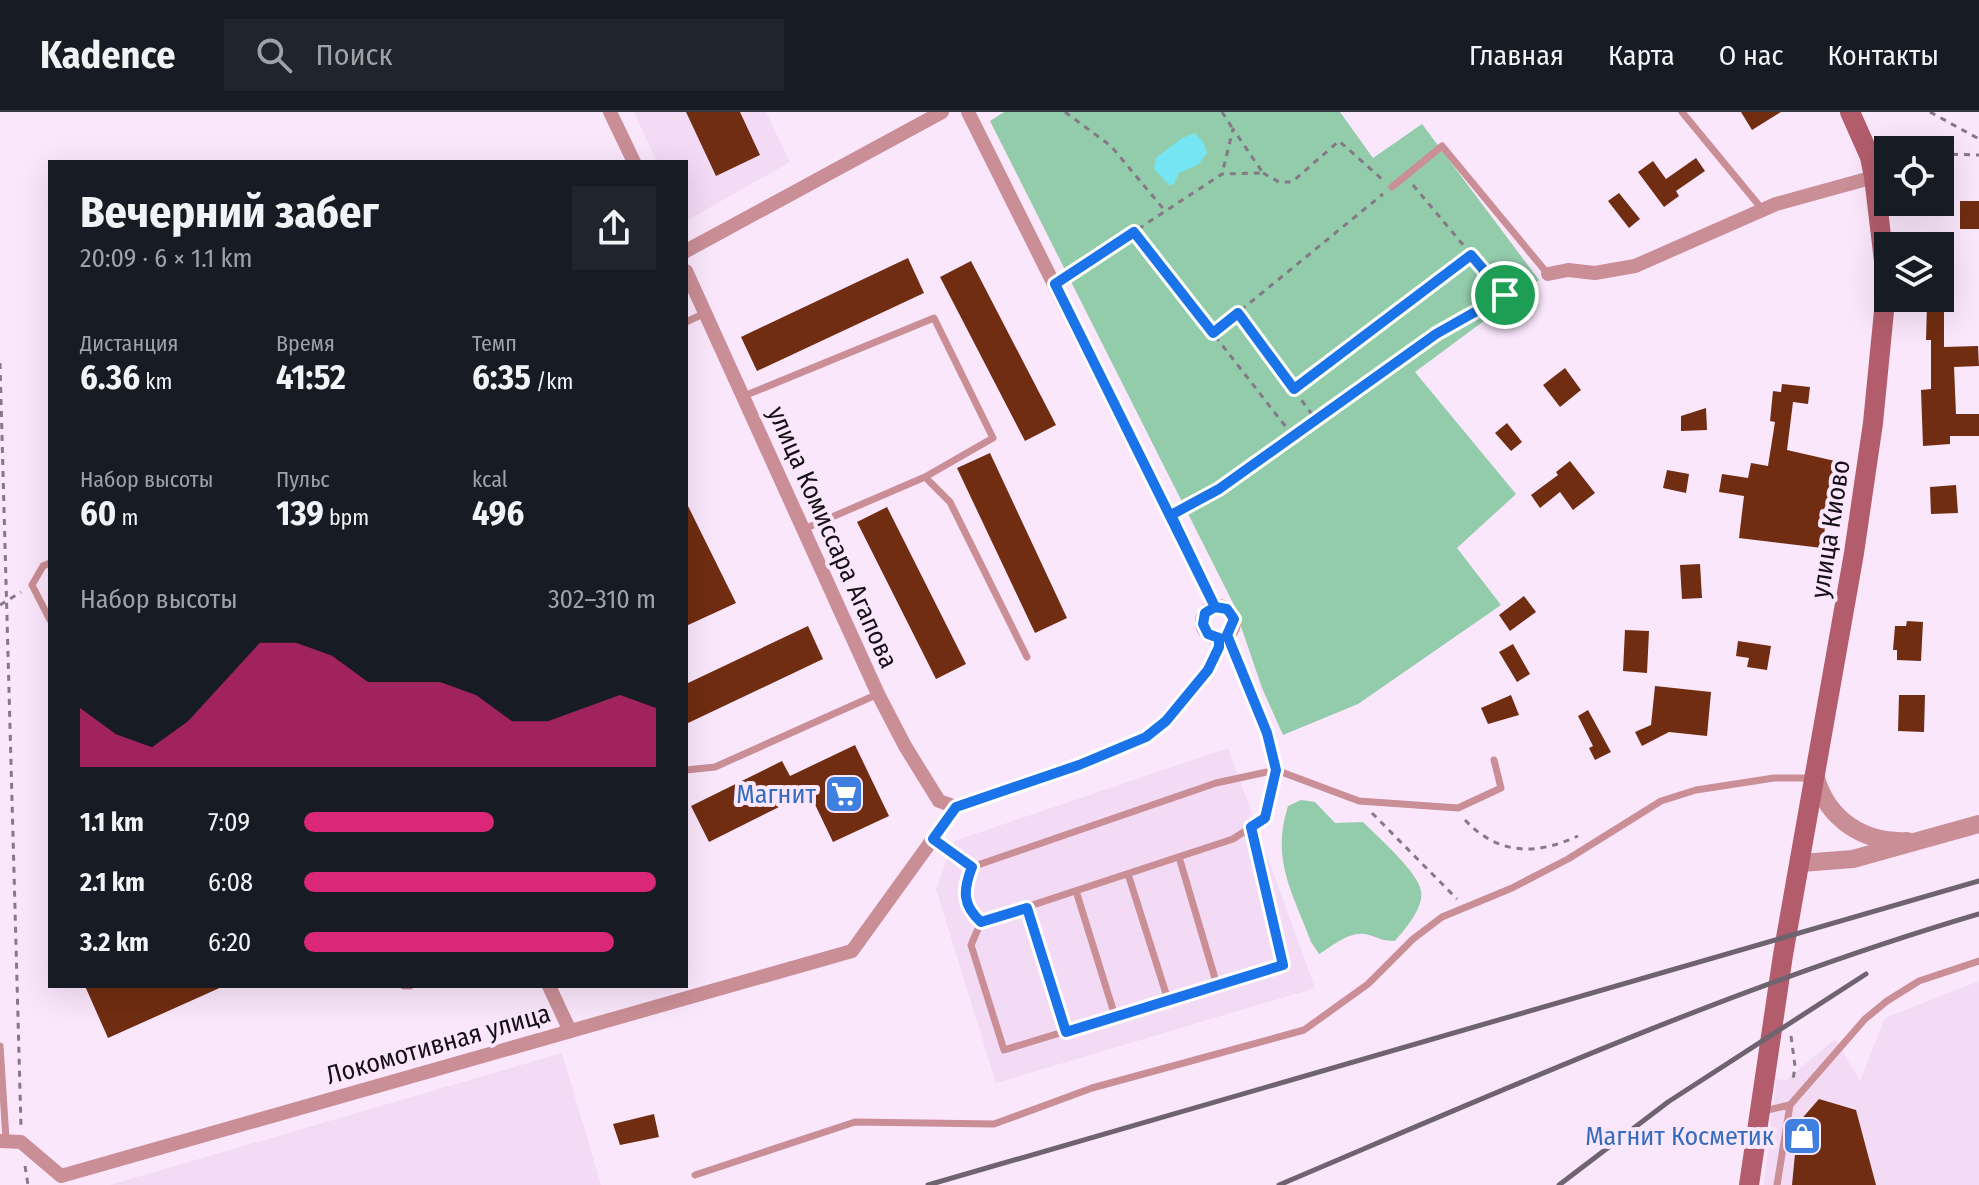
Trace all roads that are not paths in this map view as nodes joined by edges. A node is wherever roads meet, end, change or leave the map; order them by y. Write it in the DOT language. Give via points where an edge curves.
graph roads {
  1 [pos="610,112"];
  2 [pos="942,112"];
  3 [pos="968,112"];
  4 [pos="1682,112"];
  5 [pos="1850,112"];
  6 [pos="633,160"];
  7 [pos="1874,177"];
  8 [pos="1392,187"];
  9 [pos="1762,210"];
  10 [pos="1879,216"];
  11 [pos="688,250"];
  12 [pos="1548,274"];
  13 [pos="688,275"];
  14 [pos="705,313"];
  15 [pos="688,321"];
  16 [pos="743,396"];
  17 [pos="925,477"];
  18 [pos="804,529"];
  19 [pos="48,564"];
  20 [pos="1215,607"];
  21 [pos="48,616"];
  22 [pos="1223,637"];
  23 [pos="1027,657"];
  24 [pos="878,694"];
  25 [pos="1494,760"];
  26 [pos="688,770"];
  27 [pos="1276,770"];
  28 [pos="1816,778"];
  29 [pos="956,807"];
  30 [pos="1979,824"];
  31 [pos="1251,827"];
  32 [pos="933,839"];
  33 [pos="1926,840"];
  34 [pos="1179,857"];
  35 [pos="1801,863"];
  36 [pos="972,867"];
  37 [pos="1128,874"];
  38 [pos="1076,891"];
  39 [pos="1027,908"];
  40 [pos="981,922"];
  41 [pos="1979,961"];
  42 [pos="1217,985"];
  43 [pos="550,988"];
  44 [pos="1168,1000"];
  45 [pos="1115,1016"];
  46 [pos="570,1031"];
  47 [pos="1066,1032"];
  48 [pos="0,1046"];
  49 [pos="0,1057"];
  50 [pos="1790,1105"];
  51 [pos="1761,1111"];
  52 [pos="3,1140"];
  53 [pos="695,1175"];
  54 [pos="1749,1185"];
  55 [pos="1777,1185"];
  1 -- 6 [label="street"];
  2 -- 11 [label="street"];
  3 -- 20 [label="street"];
  4 -- 9 [label="lane"];
  5 -- 7 [label="main road, улица Киово"];
  7 -- 9 [label="street"];
  8 -- 12 [label="lane" via="1442,146"];
  9 -- 12 [label="street" via="1635,266"];
  10 -- 28 [label="main road, улица Киово" via="1884,311 1873,423"];
  13 -- 14 [label="street, улица Комиссара Агапова"];
  14 -- 15 [label="lane"];
  14 -- 16 [label="street, улица Комиссара Агапова"];
  16 -- 17 [label="lane" via="934,318 993,438"];
  16 -- 18 [label="street, улица Комиссара Агапова"];
  17 -- 18 [label="lane"];
  17 -- 23 [label="lane" via="950,502"];
  18 -- 24 [label="street, улица Комиссара Агапова"];
  19 -- 21 [label="lane" via="32,585"];
  20 -- 22 [label="street" via="1231,613 1234,625"];
  20 -- 22 [label="street" via="1205,613 1203,624 1208,634"];
  22 -- 27 [label="lane" via="1267,733"];
  22 -- 29 [label="street" via="1208,670 1146,737"];
  24 -- 26 [label="lane" via="715,767"];
  24 -- 29 [label="street, улица Комиссара Агапова" via="939,801"];
  25 -- 27 [label="lane" via="1501,788 1458,808 1359,801"];
  27 -- 31 [label="lane" via="1265,818"];
  27 -- 36 [label="lane" via="1216,783"];
  28 -- 33 [label="street" via="1821,795 1841,822 1895,841"];
  28 -- 35 [label="main road, улица Киово"];
  28 -- 53 [label="lane" via="1774,778 1661,801 1568,859 1442,917 1368,984 1304,1030 1092,1088 994,1124 855,1122"];
  29 -- 32 [label="street, Локомотивная улица"];
  30 -- 33 [label="street"];
  31 -- 34 [label="lane" via="1233,839"];
  31 -- 42 [label="lane" via="1283,965"];
  32 -- 36 [label="lane"];
  32 -- 46 [label="street, Локомотивная улица" via="852,951"];
  33 -- 35 [label="street" via="1853,859"];
  34 -- 37 [label="lane"];
  34 -- 42 [label="lane"];
  35 -- 51 [label="main road, улица Киово"];
  36 -- 40 [label="lane" via="963,891 971,913"];
  37 -- 38 [label="lane"];
  37 -- 44 [label="lane"];
  38 -- 39 [label="lane"];
  38 -- 45 [label="lane"];
  39 -- 40 [label="lane"];
  39 -- 47 [label="lane"];
  40 -- 47 [label="lane" via="971,945 1004,1050"];
  41 -- 50 [label="lane" via="1919,981 1887,1001"];
  42 -- 44 [label="lane"];
  43 -- 46 [label="street"];
  44 -- 45 [label="lane"];
  45 -- 47 [label="lane"];
  46 -- 52 [label="street, Локомотивная улица" via="61,1176 21,1142"];
  48 -- 49 [label="lane"];
  49 -- 52 [label="lane"];
  50 -- 51 [label="lane"];
  50 -- 55 [label="lane"];
  51 -- 54 [label="main road, улица Киово"];
}
